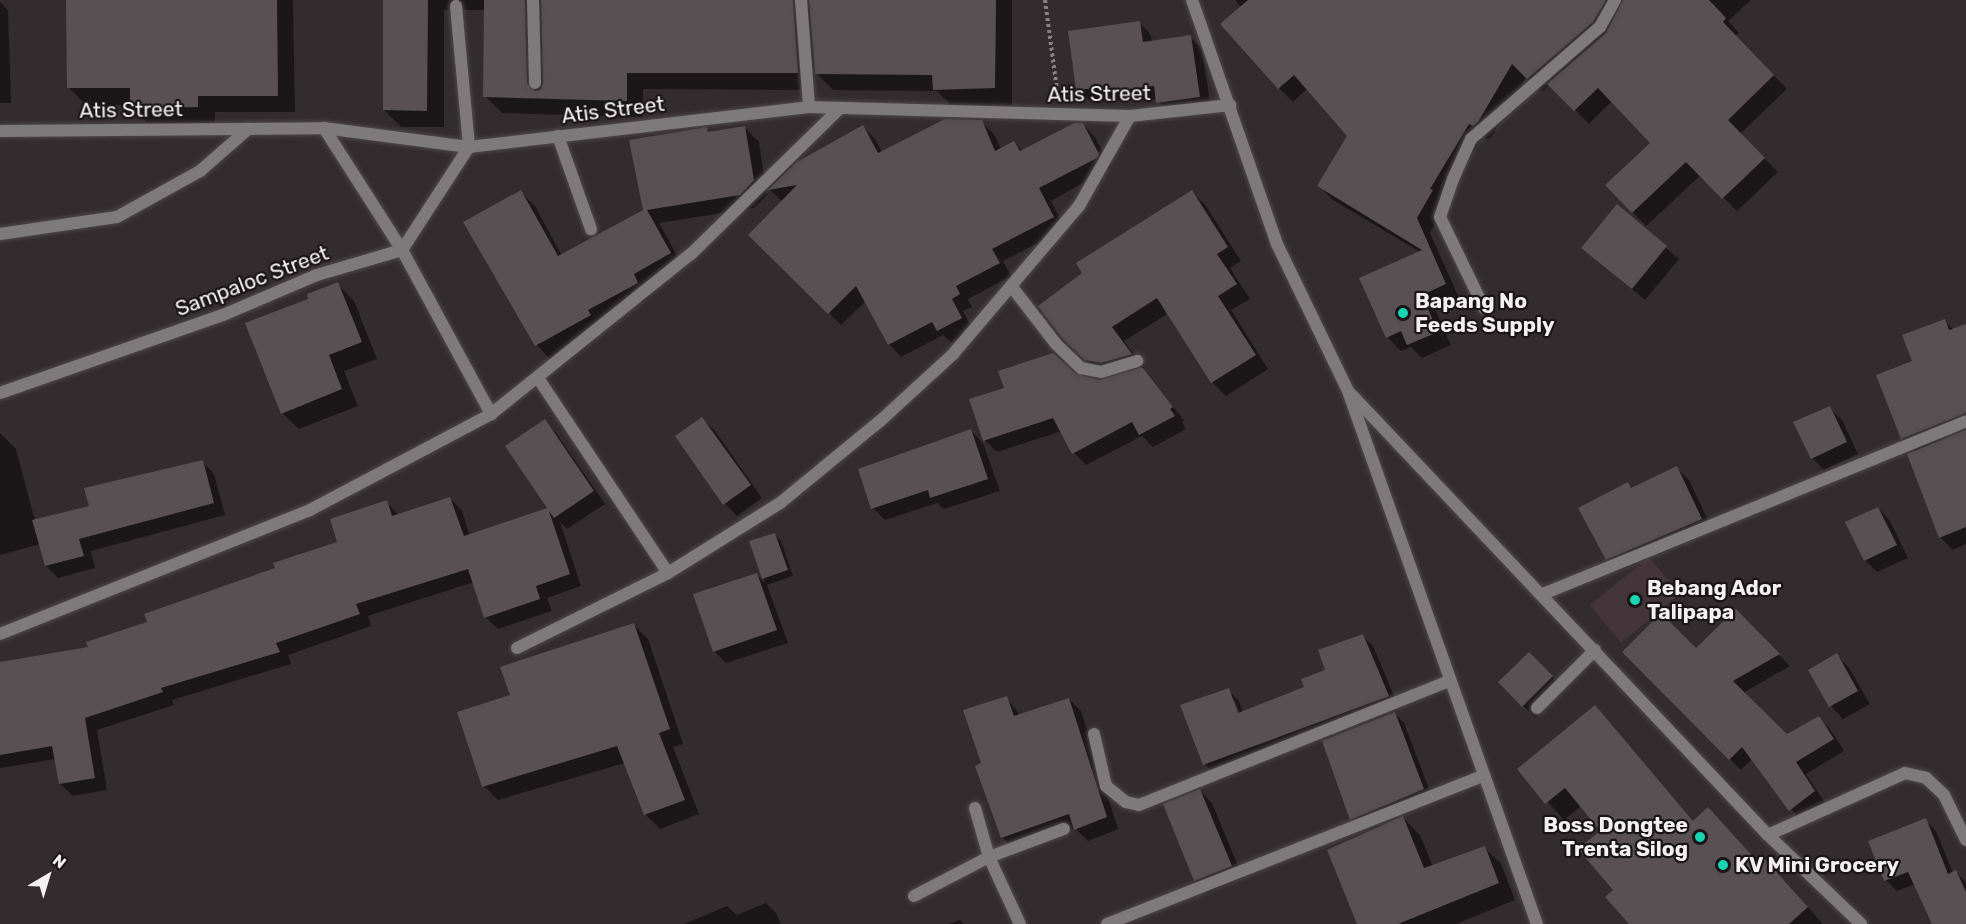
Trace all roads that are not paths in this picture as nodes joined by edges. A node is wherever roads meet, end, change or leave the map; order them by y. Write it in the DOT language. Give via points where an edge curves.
graph roads {
  1 [pos="533,0"];
  2 [pos="801,0"];
  3 [pos="1192,0"];
  4 [pos="1615,0"];
  5 [pos="456,6"];
  6 [pos="535,83"];
  7 [pos="1230,105"];
  8 [pos="809,107"];
  9 [pos="839,109"];
  10 [pos="1130,116"];
  11 [pos="248,129"];
  12 [pos="324,129"];
  13 [pos="0,131"];
  14 [pos="558,136"];
  15 [pos="469,147"];
  16 [pos="591,229"];
  17 [pos="0,234"];
  18 [pos="402,250"];
  19 [pos="1012,287"];
  20 [pos="1484,308"];
  21 [pos="1137,361"];
  22 [pos="538,378"];
  23 [pos="1348,391"];
  24 [pos="0,393"];
  25 [pos="491,414"];
  26 [pos="1966,421"];
  27 [pos="668,573"];
  28 [pos="1543,594"];
  29 [pos="0,634"];
  30 [pos="517,648"];
  31 [pos="1595,650"];
  32 [pos="1449,681"];
  33 [pos="1537,708"];
  34 [pos="1094,734"];
  35 [pos="1483,776"];
  36 [pos="975,808"];
  37 [pos="1064,829"];
  38 [pos="1768,835"];
  39 [pos="1966,840"];
  40 [pos="989,857"];
  41 [pos="914,896"];
  42 [pos="1020,924"];
  43 [pos="1107,924"];
  44 [pos="1537,924"];
  45 [pos="1861,924"];
  1 -- 6 [label="street"];
  2 -- 8 [label="street"];
  3 -- 7 [label="street"];
  4 -- 20 [label="street" via="1600,27 1471,139 1453,179 1440,218"];
  5 -- 15 [label="street"];
  7 -- 10 [label="street, Atis Street"];
  7 -- 23 [label="street" via="1277,244"];
  8 -- 9 [label="street, Atis Street"];
  8 -- 14 [label="street, Atis Street"];
  9 -- 10 [label="street, Atis Street"];
  9 -- 22 [label="street" via="690,254"];
  10 -- 19 [label="street" via="1079,206"];
  11 -- 12 [label="street, Atis Street"];
  11 -- 13 [label="street, Atis Street"];
  11 -- 17 [label="street" via="200,171 117,217"];
  12 -- 15 [label="street, Atis Street"];
  12 -- 18 [label="street"];
  14 -- 15 [label="street, Atis Street"];
  14 -- 16 [label="street"];
  15 -- 18 [label="street"];
  18 -- 24 [label="street, Sampaloc Street" via="317,275 222,315"];
  18 -- 25 [label="street"];
  19 -- 21 [label="street" via="1056,344 1082,368 1101,372"];
  19 -- 27 [label="street" via="953,354 871,428 780,503"];
  22 -- 25 [label="street"];
  22 -- 27 [label="street"];
  23 -- 28 [label="street"];
  23 -- 32 [label="street"];
  25 -- 29 [label="street" via="310,510"];
  26 -- 28 [label="street"];
  27 -- 30 [label="street"];
  28 -- 31 [label="street"];
  31 -- 33 [label="street"];
  31 -- 38 [label="street"];
  32 -- 34 [label="street" via="1139,805 1126,802 1106,786"];
  32 -- 35 [label="street"];
  35 -- 43 [label="street"];
  35 -- 44 [label="street"];
  36 -- 40 [label="street"];
  37 -- 40 [label="street"];
  38 -- 39 [label="street" via="1905,773 1926,778 1944,795"];
  38 -- 45 [label="street"];
  40 -- 41 [label="street"];
  40 -- 42 [label="street"];
}
